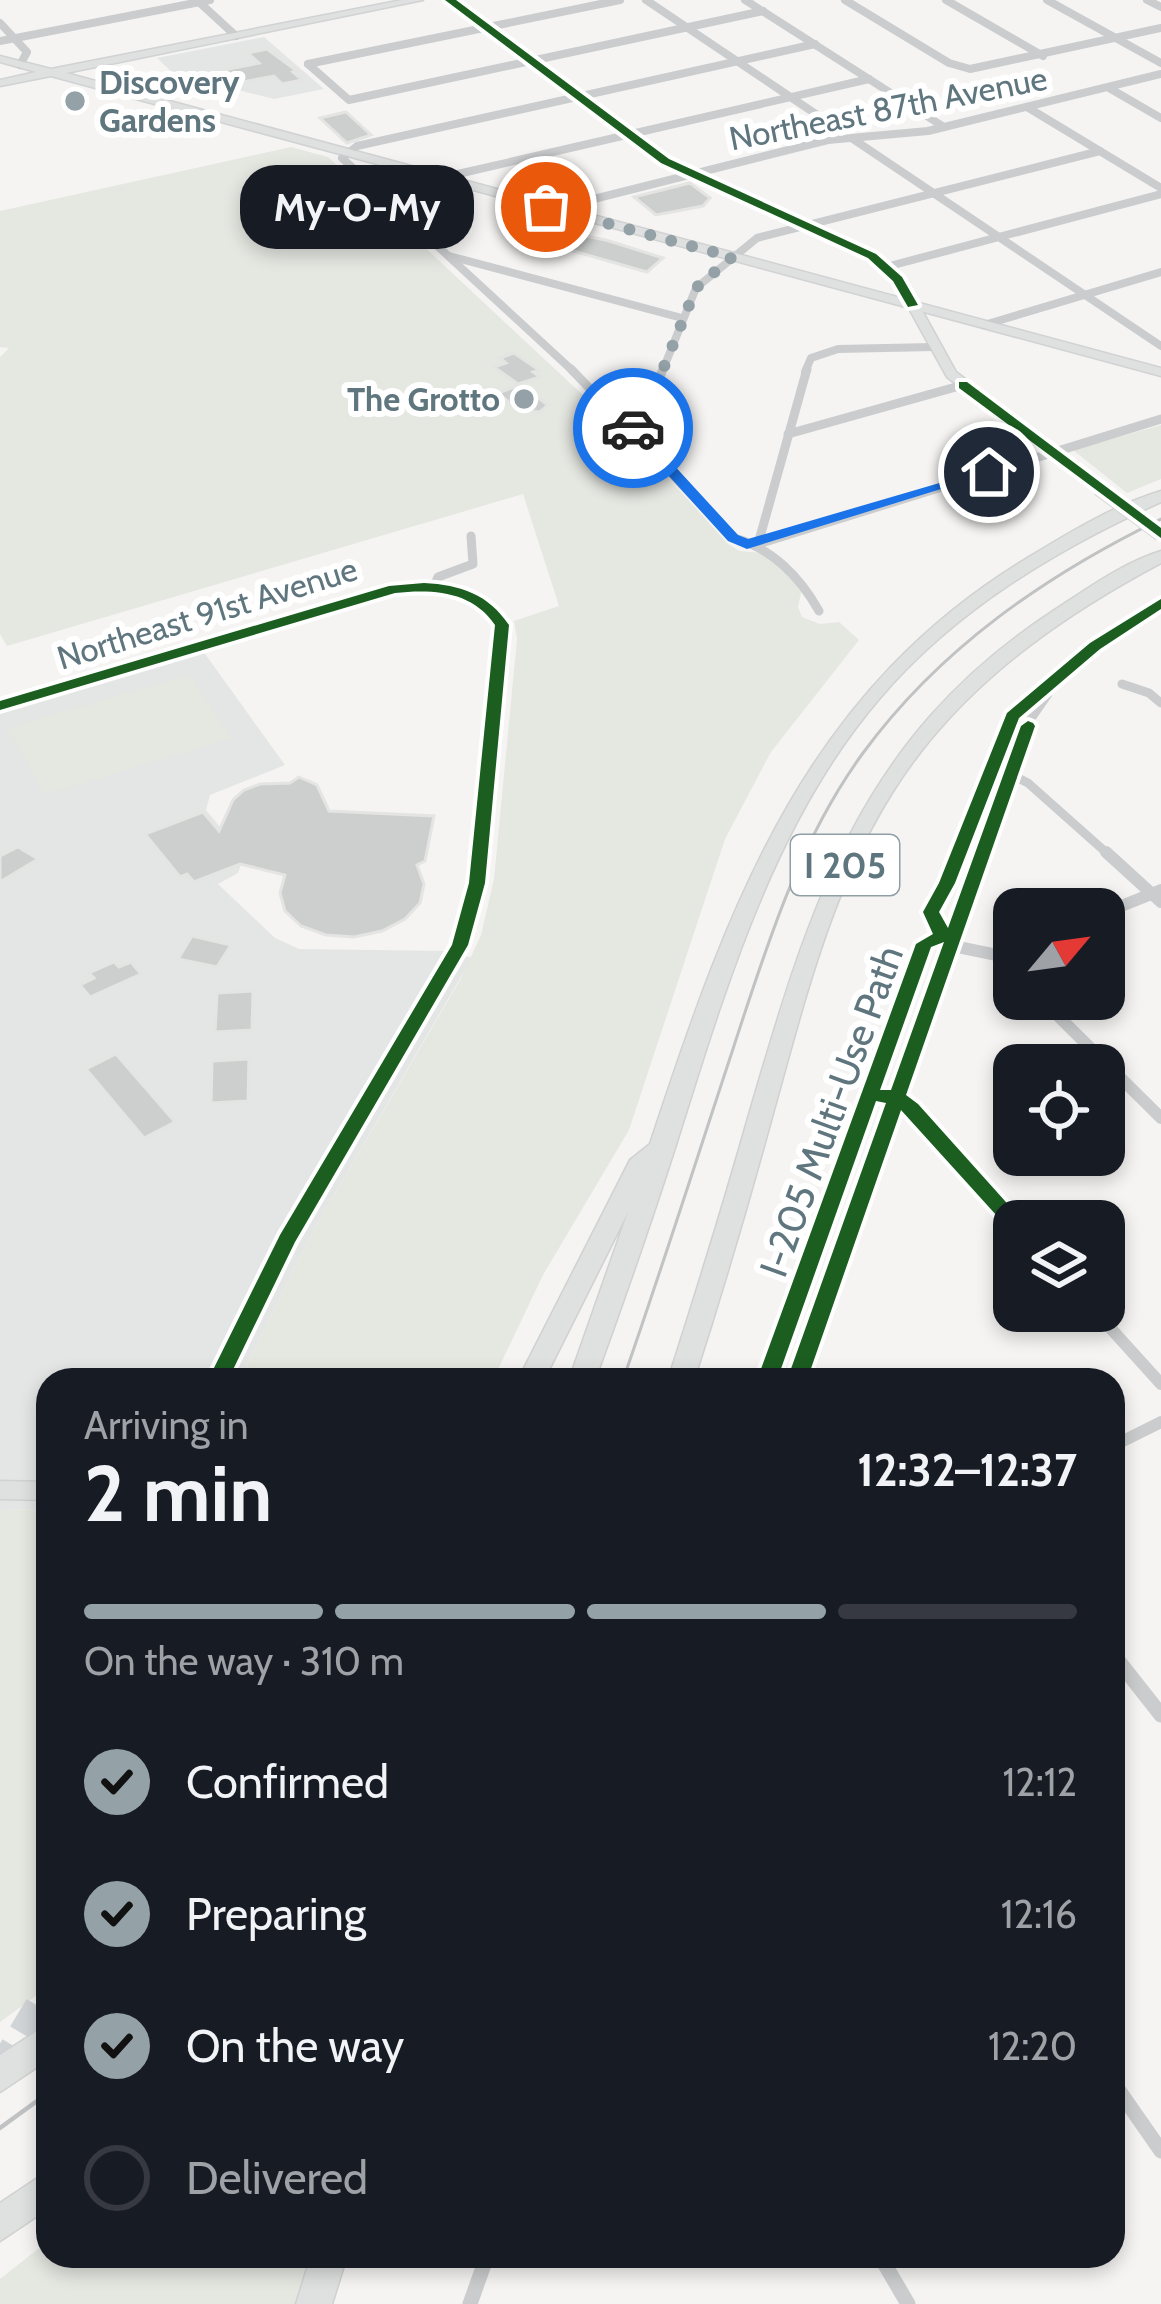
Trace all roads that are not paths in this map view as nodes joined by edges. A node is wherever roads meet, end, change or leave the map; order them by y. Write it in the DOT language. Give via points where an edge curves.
graph roads {
  1 [pos="210,0"];
  2 [pos="418,0"];
  3 [pos="450,0"];
  4 [pos="620,0"];
  5 [pos="646,0"];
  6 [pos="745,0"];
  7 [pos="844,0"];
  8 [pos="946,0"];
  9 [pos="1047,0"];
  10 [pos="1147,0"];
  11 [pos="199,2"];
  12 [pos="1161,7"];
  13 [pos="763,11"];
  14 [pos="0,23"];
  15 [pos="486,27"];
  16 [pos="687,28"];
  17 [pos="1161,28"];
  18 [pos="236,36"];
  19 [pos="14,38"];
  20 [pos="1116,38"];
  21 [pos="0,40"];
  22 [pos="814,44"];
  23 [pos="1042,56"];
  24 [pos="0,59"];
  25 [pos="531,61"];
  26 [pos="737,62"];
  27 [pos="1161,63"];
  28 [pos="20,65"];
  29 [pos="51,73"];
  30 [pos="1161,74"];
  31 [pos="869,79"];
  32 [pos="0,83"];
  33 [pos="1108,87"];
  34 [pos="579,97"];
  35 [pos="790,97"];
  36 [pos="1027,107"];
  37 [pos="1161,118"];
  38 [pos="944,127"];
  39 [pos="629,135"];
  40 [pos="848,136"];
  41 [pos="1100,151"];
  42 [pos="346,152"];
  43 [pos="688,173"];
  44 [pos="449,181"];
  45 [pos="1161,191"];
  46 [pos="934,194"];
  47 [pos="554,209"];
  48 [pos="807,225"];
  49 [pos="999,237"];
  50 [pos="448,256"];
  51 [pos="732,257"];
  52 [pos="886,267"];
  53 [pos="1161,272"];
  54 [pos="1082,293"];
  55 [pos="912,305"];
  56 [pos="682,318"];
  57 [pos="984,325"];
  58 [pos="1161,346"];
  59 [pos="933,347"];
  60 [pos="1159,369"];
  61 [pos="963,385"];
  62 [pos="1161,419"];
  63 [pos="629,424"];
  64 [pos="788,434"];
  65 [pos="1053,453"];
  66 [pos="1161,496"];
  67 [pos="1161,535"];
  68 [pos="472,536"];
  69 [pos="758,544"];
  70 [pos="1161,556"];
  71 [pos="1161,569"];
  72 [pos="1119,577"];
  73 [pos="433,588"];
  74 [pos="819,611"];
  75 [pos="1122,684"];
  76 [pos="1048,694"];
  77 [pos="1161,703"];
  78 [pos="0,706"];
  79 [pos="1012,775"];
  80 [pos="1158,896"];
  81 [pos="1125,906"];
  82 [pos="953,946"];
  83 [pos="993,954"];
  84 [pos="1062,1020"];
  85 [pos="896,1097"];
  86 [pos="1161,1118"];
  87 [pos="664,1146"];
  88 [pos="993,1200"];
  89 [pos="1114,1332"];
  90 [pos="224,1368"];
  91 [pos="537,1368"];
  92 [pos="586,1368"];
  93 [pos="685,1368"];
  94 [pos="801,1368"];
  95 [pos="1161,1384"];
  96 [pos="1161,1422"];
  97 [pos="1125,1440"];
  98 [pos="0,1490"];
  99 [pos="36,1491"];
  100 [pos="1125,1669"];
  101 [pos="1161,1714"];
  102 [pos="36,2049"];
  103 [pos="0,2075"];
  104 [pos="1125,2099"];
  105 [pos="1161,2151"];
  106 [pos="36,2197"];
  107 [pos="0,2224"];
  108 [pos="325,2268"];
  109 [pos="484,2268"];
  110 [pos="887,2268"];
  111 [pos="314,2304"];
  112 [pos="470,2304"];
  113 [pos="908,2304"];
  1 -- 11 [label="street"];
  2 -- 18 [label="main road"];
  3 -- 15 [label="street"];
  4 -- 15 [label="street"];
  5 -- 16 [label="street"];
  6 -- 13 [label="street"];
  7 -- 23 [label="street" via="964,68"];
  8 -- 23 [label="street"];
  9 -- 20 [label="street"];
  10 -- 12 [label="street"];
  11 -- 18 [label="street"];
  11 -- 19 [label="street"];
  13 -- 16 [label="street"];
  13 -- 22 [label="street"];
  14 -- 19 [label="street"];
  15 -- 25 [label="street"];
  15 -- 25 [label="street" via="308,64 349,100"];
  16 -- 25 [label="street"];
  16 -- 26 [label="street"];
  17 -- 20 [label="street"];
  18 -- 29 [label="main road"];
  19 -- 21 [label="street"];
  19 -- 28 [label="street" via="28,54"];
  20 -- 23 [label="street"];
  20 -- 27 [label="street"];
  22 -- 26 [label="street"];
  22 -- 31 [label="street"];
  24 -- 28 [label="main road"];
  25 -- 34 [label="street"];
  26 -- 34 [label="street"];
  26 -- 35 [label="street"];
  28 -- 29 [label="main road"];
  29 -- 32 [label="main road"];
  29 -- 42 [label="main road"];
  30 -- 33 [label="street, Northeast 87th Avenue"];
  31 -- 35 [label="street"];
  31 -- 38 [label="street"];
  33 -- 36 [label="street, Northeast 87th Avenue"];
  33 -- 37 [label="street"];
  34 -- 39 [label="street"];
  34 -- 42 [label="street"];
  35 -- 39 [label="street"];
  35 -- 40 [label="street"];
  36 -- 38 [label="street, Northeast 87th Avenue"];
  36 -- 41 [label="street"];
  38 -- 40 [label="street, Northeast 87th Avenue"];
  39 -- 43 [label="street"];
  39 -- 44 [label="street"];
  40 -- 43 [label="street, Northeast 87th Avenue"];
  40 -- 46 [label="street"];
  41 -- 45 [label="street"];
  41 -- 46 [label="street"];
  42 -- 44 [label="main road"];
  42 -- 50 [label="street" via="344,161"];
  43 -- 47 [label="street, Northeast 87th Avenue"];
  43 -- 48 [label="street"];
  44 -- 47 [label="main road"];
  45 -- 49 [label="street"];
  46 -- 48 [label="street"];
  46 -- 49 [label="street"];
  47 -- 51 [label="main road"];
  48 -- 51 [label="street" via="761,236"];
  48 -- 52 [label="street"];
  49 -- 52 [label="street"];
  49 -- 54 [label="street"];
  50 -- 56 [label="street"];
  50 -- 63 [label="street"];
  51 -- 55 [label="main road"];
  51 -- 56 [label="street" via="699,284"];
  52 -- 55 [label="street"];
  53 -- 54 [label="street"];
  54 -- 57 [label="street"];
  54 -- 58 [label="street"];
  55 -- 57 [label="main road"];
  55 -- 59 [label="street"];
  56 -- 63 [label="street" via="644,416"];
  57 -- 60 [label="main road"];
  59 -- 61 [label="street"];
  59 -- 64 [label="street" via="818,353"];
  61 -- 64 [label="street"];
  61 -- 65 [label="street"];
  62 -- 65 [label="street"];
  63 -- 69 [label="street" via="733,538"];
  64 -- 69 [label="street"];
  65 -- 67 [label="street, bridge"];
  65 -- 69 [label="street"];
  66 -- 87 [label="highway, I 205" via="985,596 911,658 845,729 764,873"];
  68 -- 73 [label="street, Northeast 91st Avenue" via="475,560"];
  69 -- 74 [label="street" via="805,586"];
  70 -- 72 [label="highway, I 205"];
  71 -- 72 [label="highway"];
  72 -- 93 [label="highway, I 205" via="1035,631 966,689 908,756 861,830 804,973"];
  73 -- 78 [label="street, Northeast 91st Avenue" via="384,592"];
  73 -- 90 [label="street" via="477,599 502,630 469,922 287,1240"];
  75 -- 77 [label="street"];
  76 -- 79 [label="street"];
  79 -- 80 [label="street"];
  79 -- 82 [label="street"];
  80 -- 81 [label="street"];
  82 -- 83 [label="street"];
  82 -- 85 [label="street"];
  84 -- 86 [label="street"];
  85 -- 88 [label="street"];
  85 -- 94 [label="street"];
  87 -- 91 [label="highway" via="639,1166"];
  87 -- 92 [label="highway, I 205"];
  89 -- 95 [label="street"];
  96 -- 97 [label="street"];
  98 -- 99 [label="street"];
  100 -- 101 [label="street"];
  102 -- 103 [label="highway"];
  104 -- 105 [label="street"];
  106 -- 107 [label="highway"];
  108 -- 111 [label="highway"];
  109 -- 112 [label="street"];
  110 -- 113 [label="street"];
}
